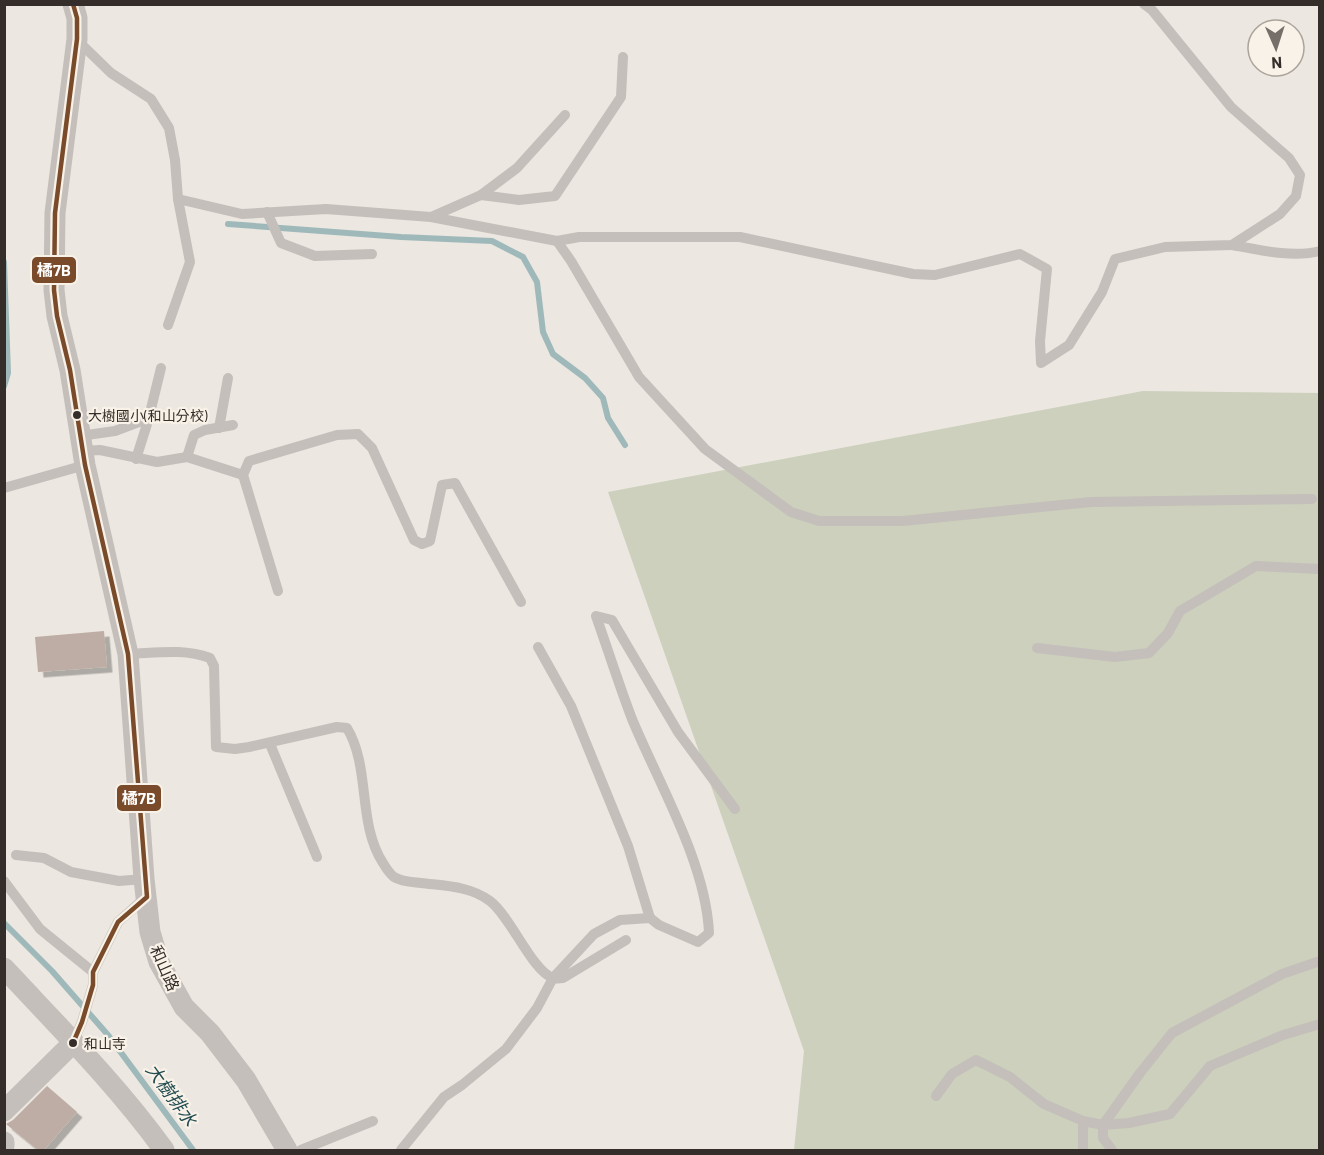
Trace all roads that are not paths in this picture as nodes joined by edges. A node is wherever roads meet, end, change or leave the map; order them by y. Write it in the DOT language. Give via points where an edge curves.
graph roads {
  1 [pos="73,4"];
  2 [pos="1144,4"];
  3 [pos="77,39"];
  4 [pos="623,57"];
  5 [pos="565,115"];
  6 [pos="481,195"];
  7 [pos="178,199"];
  8 [pos="267,212"];
  9 [pos="431,217"];
  10 [pos="557,242"];
  11 [pos="1232,245"];
  12 [pos="1320,250"];
  13 [pos="372,255"];
  14 [pos="168,326"];
  15 [pos="161,368"];
  16 [pos="228,378"];
  17 [pos="148,421"];
  18 [pos="233,425"];
  19 [pos="219,428"];
  20 [pos="82,451"];
  21 [pos="187,457"];
  22 [pos="136,459"];
  23 [pos="243,475"];
  24 [pos="4,488"];
  25 [pos="1317,499"];
  26 [pos="1320,569"];
  27 [pos="278,591"];
  28 [pos="521,602"];
  29 [pos="538,647"];
  30 [pos="1037,648"];
  31 [pos="128,654"];
  32 [pos="270,744"];
  33 [pos="735,809"];
  34 [pos="16,855"];
  35 [pos="317,857"];
  36 [pos="4,880"];
  37 [pos="146,888"];
  38 [pos="650,918"];
  39 [pos="626,940"];
  40 [pos="1320,961"];
  41 [pos="4,968"];
  42 [pos="93,972"];
  43 [pos="553,978"];
  44 [pos="1320,1024"];
  45 [pos="73,1042"];
  46 [pos="936,1096"];
  47 [pos="4,1111"];
  48 [pos="373,1120"];
  49 [pos="1083,1121"];
  50 [pos="1103,1125"];
  51 [pos="4,1142"];
  52 [pos="4,1146"];
  53 [pos="164,1150"];
  54 [pos="286,1150"];
  55 [pos="301,1150"];
  56 [pos="401,1150"];
  57 [pos="1083,1150"];
  58 [pos="1112,1150"];
  1 -- 3 [label="street, 和山路"];
  2 -- 11 [label="lane" via="1231,107 1289,158 1300,175 1296,196 1280,214"];
  3 -- 7 [label="lane" via="111,73 151,99 169,128"];
  3 -- 20 [label="street, 和山路" via="55,213 54,290"];
  4 -- 6 [label="lane" via="621,97 555,196 519,200"];
  5 -- 6 [label="lane" via="517,168"];
  6 -- 9 [label="lane"];
  7 -- 8 [label="lane" via="242,214"];
  7 -- 14 [label="lane" via="190,262"];
  8 -- 9 [label="lane" via="326,209"];
  8 -- 13 [label="lane" via="281,243 315,256"];
  9 -- 10 [label="lane"];
  10 -- 11 [label="lane" via="579,237 740,237 913,274 935,275 1020,254 1047,269 1041,363 1069,345 1102,292 1116,259 1165,247"];
  10 -- 25 [label="lane" via="639,377 705,449 791,512 819,521 903,520 1091,502"];
  11 -- 12 [label="lane" via="1308,254"];
  15 -- 17 [label="lane"];
  16 -- 19 [label="lane"];
  17 -- 20 [label="lane" via="115,431"];
  17 -- 22 [label="lane"];
  18 -- 19 [label="lane"];
  19 -- 21 [label="lane" via="194,435"];
  20 -- 22 [label="lane" via="100,450"];
  20 -- 24 [label="lane"];
  20 -- 31 [label="street, 和山路"];
  21 -- 22 [label="lane" via="157,462"];
  21 -- 23 [label="lane"];
  23 -- 27 [label="lane"];
  23 -- 28 [label="lane" via="249,461 337,435 358,435 372,448 414,540 422,544 430,541 442,485 455,483"];
  26 -- 30 [label="lane" via="1256,566 1180,611 1168,633 1149,653 1115,657"];
  29 -- 38 [label="lane" via="571,706 628,846"];
  31 -- 32 [label="lane" via="182,651 210,658 214,666 216,747 235,749"];
  31 -- 37 [label="street, 和山路"];
  32 -- 35 [label="lane"];
  32 -- 43 [label="lane" via="337,727 347,728 355,742 368,827 382,862 393,876 403,881 459,887 490,901 540,968"];
  33 -- 38 [label="lane" via="678,732 612,620 596,615 632,717 688,847 708,909 709,933 698,942"];
  34 -- 37 [label="lane" via="44,858 71,872"];
  36 -- 42 [label="lane" via="40,929"];
  37 -- 42 [label="lane" via="118,922"];
  37 -- 54 [label="street, 和山路" via="150,932 159,962 184,1007 246,1080"];
  38 -- 43 [label="lane" via="620,920 594,934"];
  39 -- 43 [label="lane" via="563,978"];
  40 -- 50 [label="lane" via="1282,974 1172,1033"];
  41 -- 45 [label="street"];
  42 -- 45 [label="lane" via="93,985"];
  43 -- 56 [label="lane" via="537,1008 506,1049 444,1097"];
  44 -- 50 [label="lane" via="1210,1066 1170,1114"];
  45 -- 47 [label="street"];
  45 -- 53 [label="street"];
  46 -- 49 [label="lane" via="952,1074 976,1059 1010,1077 1044,1104"];
  48 -- 55 [label="lane"];
  49 -- 50 [label="lane"];
  49 -- 57 [label="lane"];
  50 -- 58 [label="lane" via="1102,1138"];
  51 -- 52 [label="street"];
}
